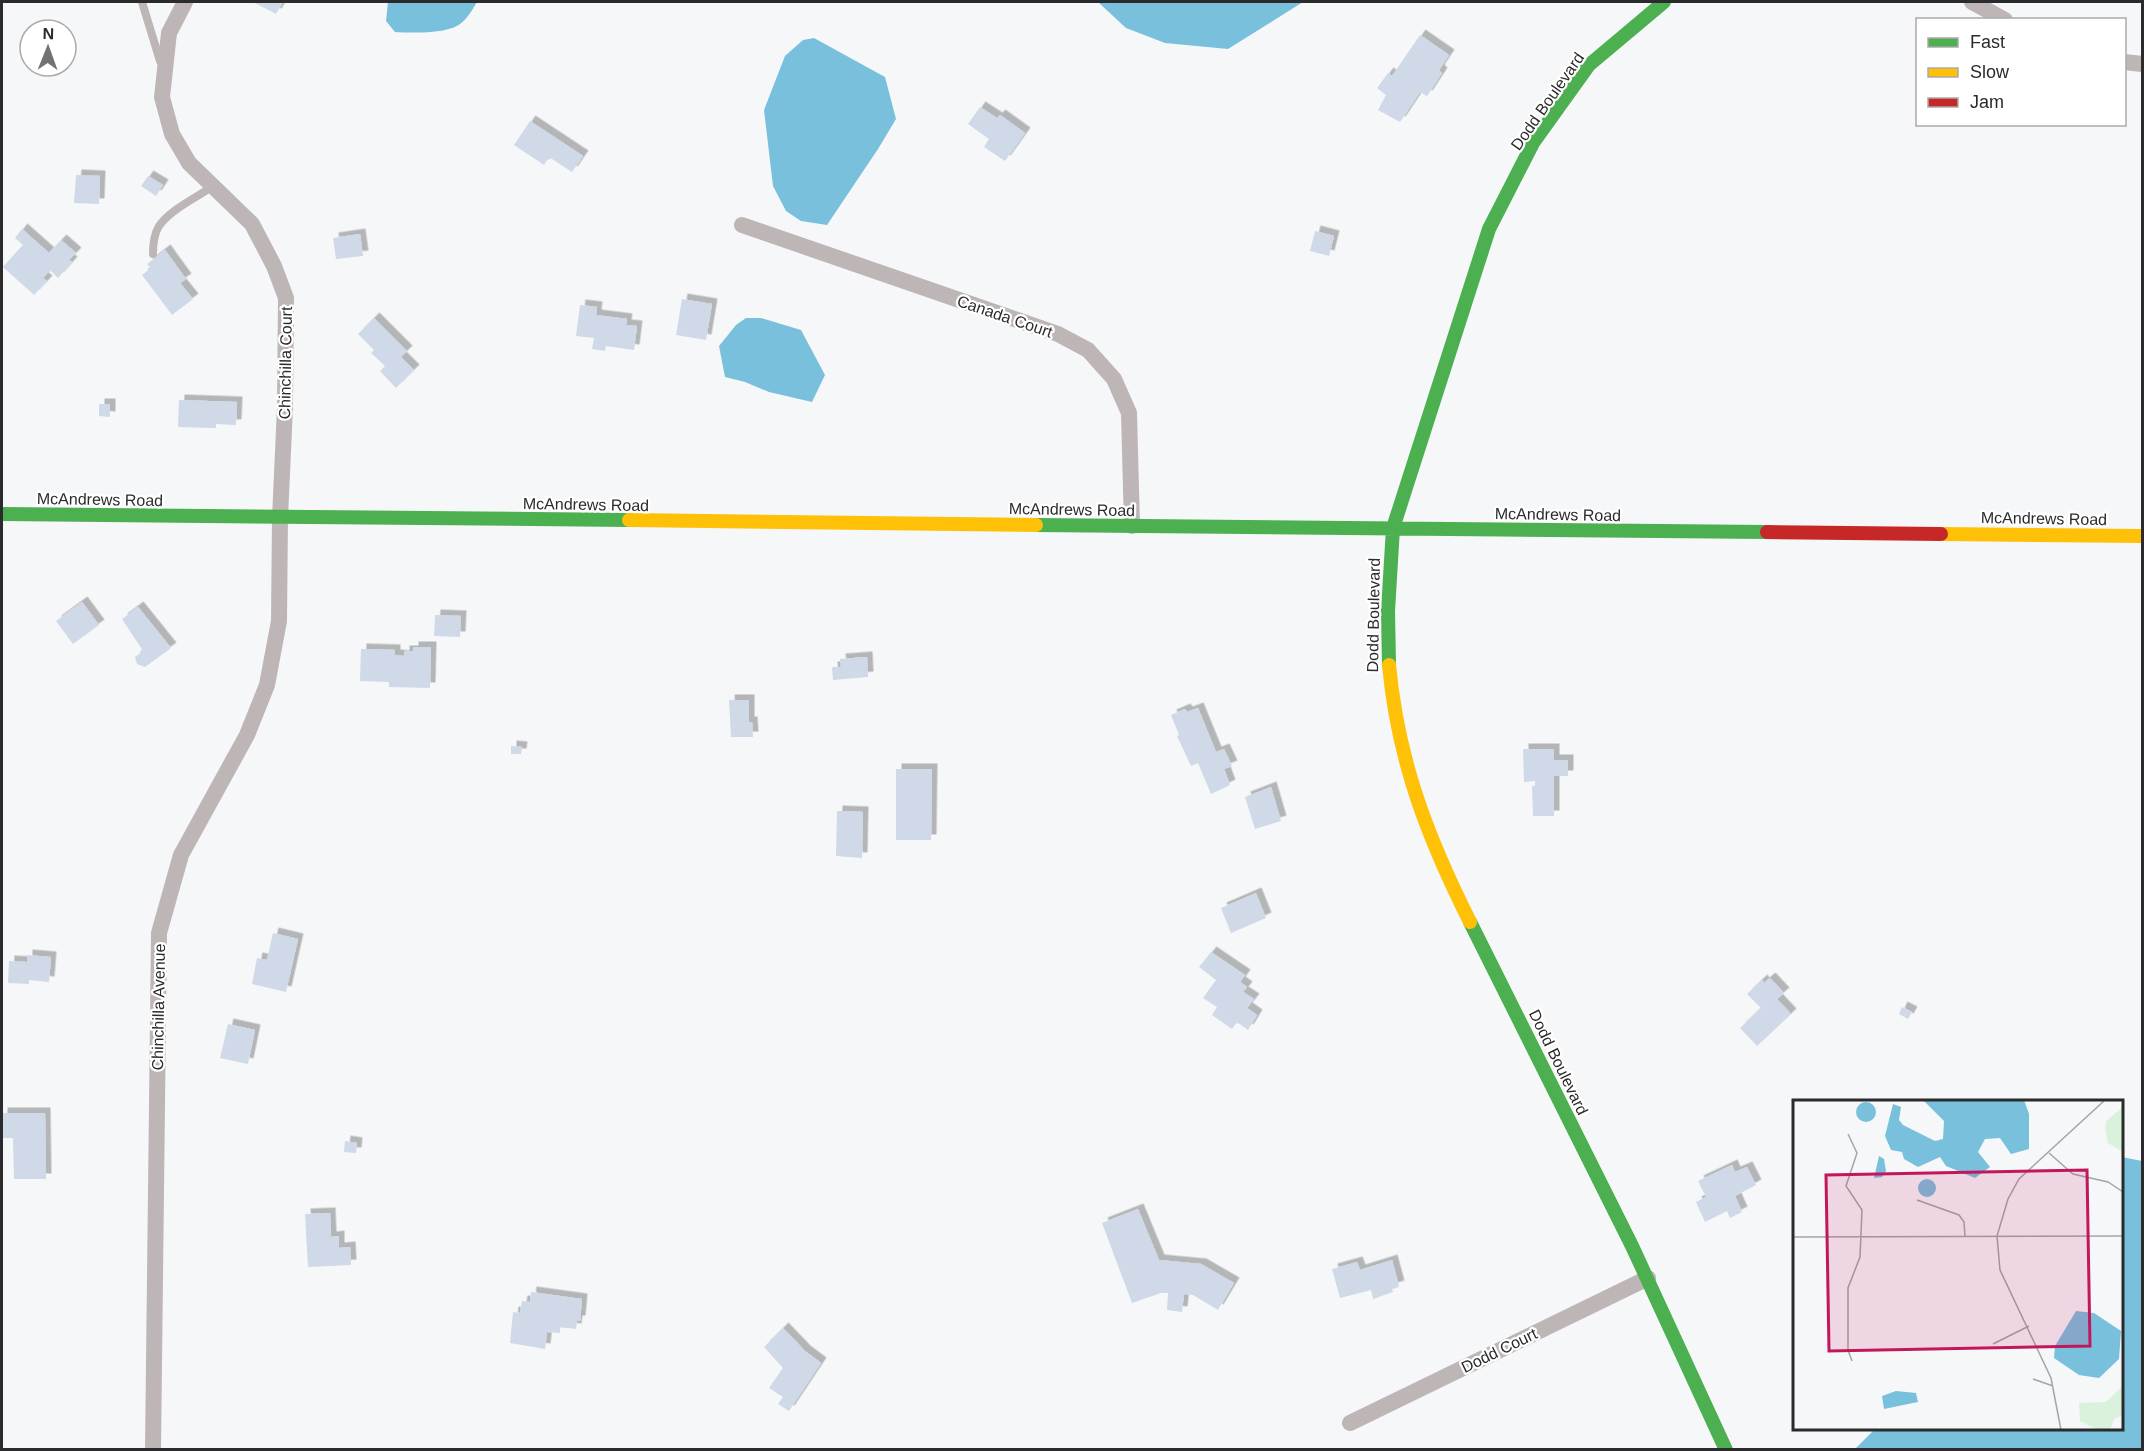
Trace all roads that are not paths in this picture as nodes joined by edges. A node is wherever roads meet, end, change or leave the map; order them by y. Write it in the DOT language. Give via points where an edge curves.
graph roads {
  1 [pos="141,2"];
  2 [pos="185,2"];
  3 [pos="1664,2"];
  4 [pos="1972,2"];
  5 [pos="2001,18"];
  6 [pos="2126,62"];
  7 [pos="2142,64"];
  8 [pos="165,66"];
  9 [pos="213,186"];
  10 [pos="742,225"];
  11 [pos="153,254"];
  12 [pos="2,514"];
  13 [pos="280,518"];
  14 [pos="1132,526"];
  15 [pos="1393,528"];
  16 [pos="2142,536"];
  17 [pos="1648,1278"];
  18 [pos="1350,1423"];
  19 [pos="153,1449"];
  20 [pos="1726,1449"];
  1 -- 8 [label="lane"];
  2 -- 8 [label="street, Chinchilla Court" via="169,33"];
  3 -- 15 [label="main road, Dodd Boulevard" via="1589,65 1528,153 1489,230"];
  4 -- 5 [label="street"];
  6 -- 7 [label="street"];
  8 -- 9 [label="street, Chinchilla Court" via="162,97 172,134 189,163"];
  9 -- 11 [label="lane" via="158,227"];
  9 -- 13 [label="street, Chinchilla Court" via="252,224 286,298"];
  10 -- 14 [label="street, Canada Court" via="1058,334 1088,350 1113,378 1129,413"];
  12 -- 13 [label="main road, McAndrews Road"];
  13 -- 14 [label="main road, McAndrews Road"];
  13 -- 19 [label="street, Chinchilla Avenue" via="279,621 267,685 247,735 181,855 159,933"];
  14 -- 15 [label="main road, McAndrews Road"];
  15 -- 16 [label="main road, McAndrews Road"];
  15 -- 17 [label="main road, Dodd Boulevard" via="1386,631 1389,682 1401,748 1419,809"];
  17 -- 18 [label="street, Dodd Court"];
  17 -- 20 [label="main road, Dodd Boulevard"];
}
